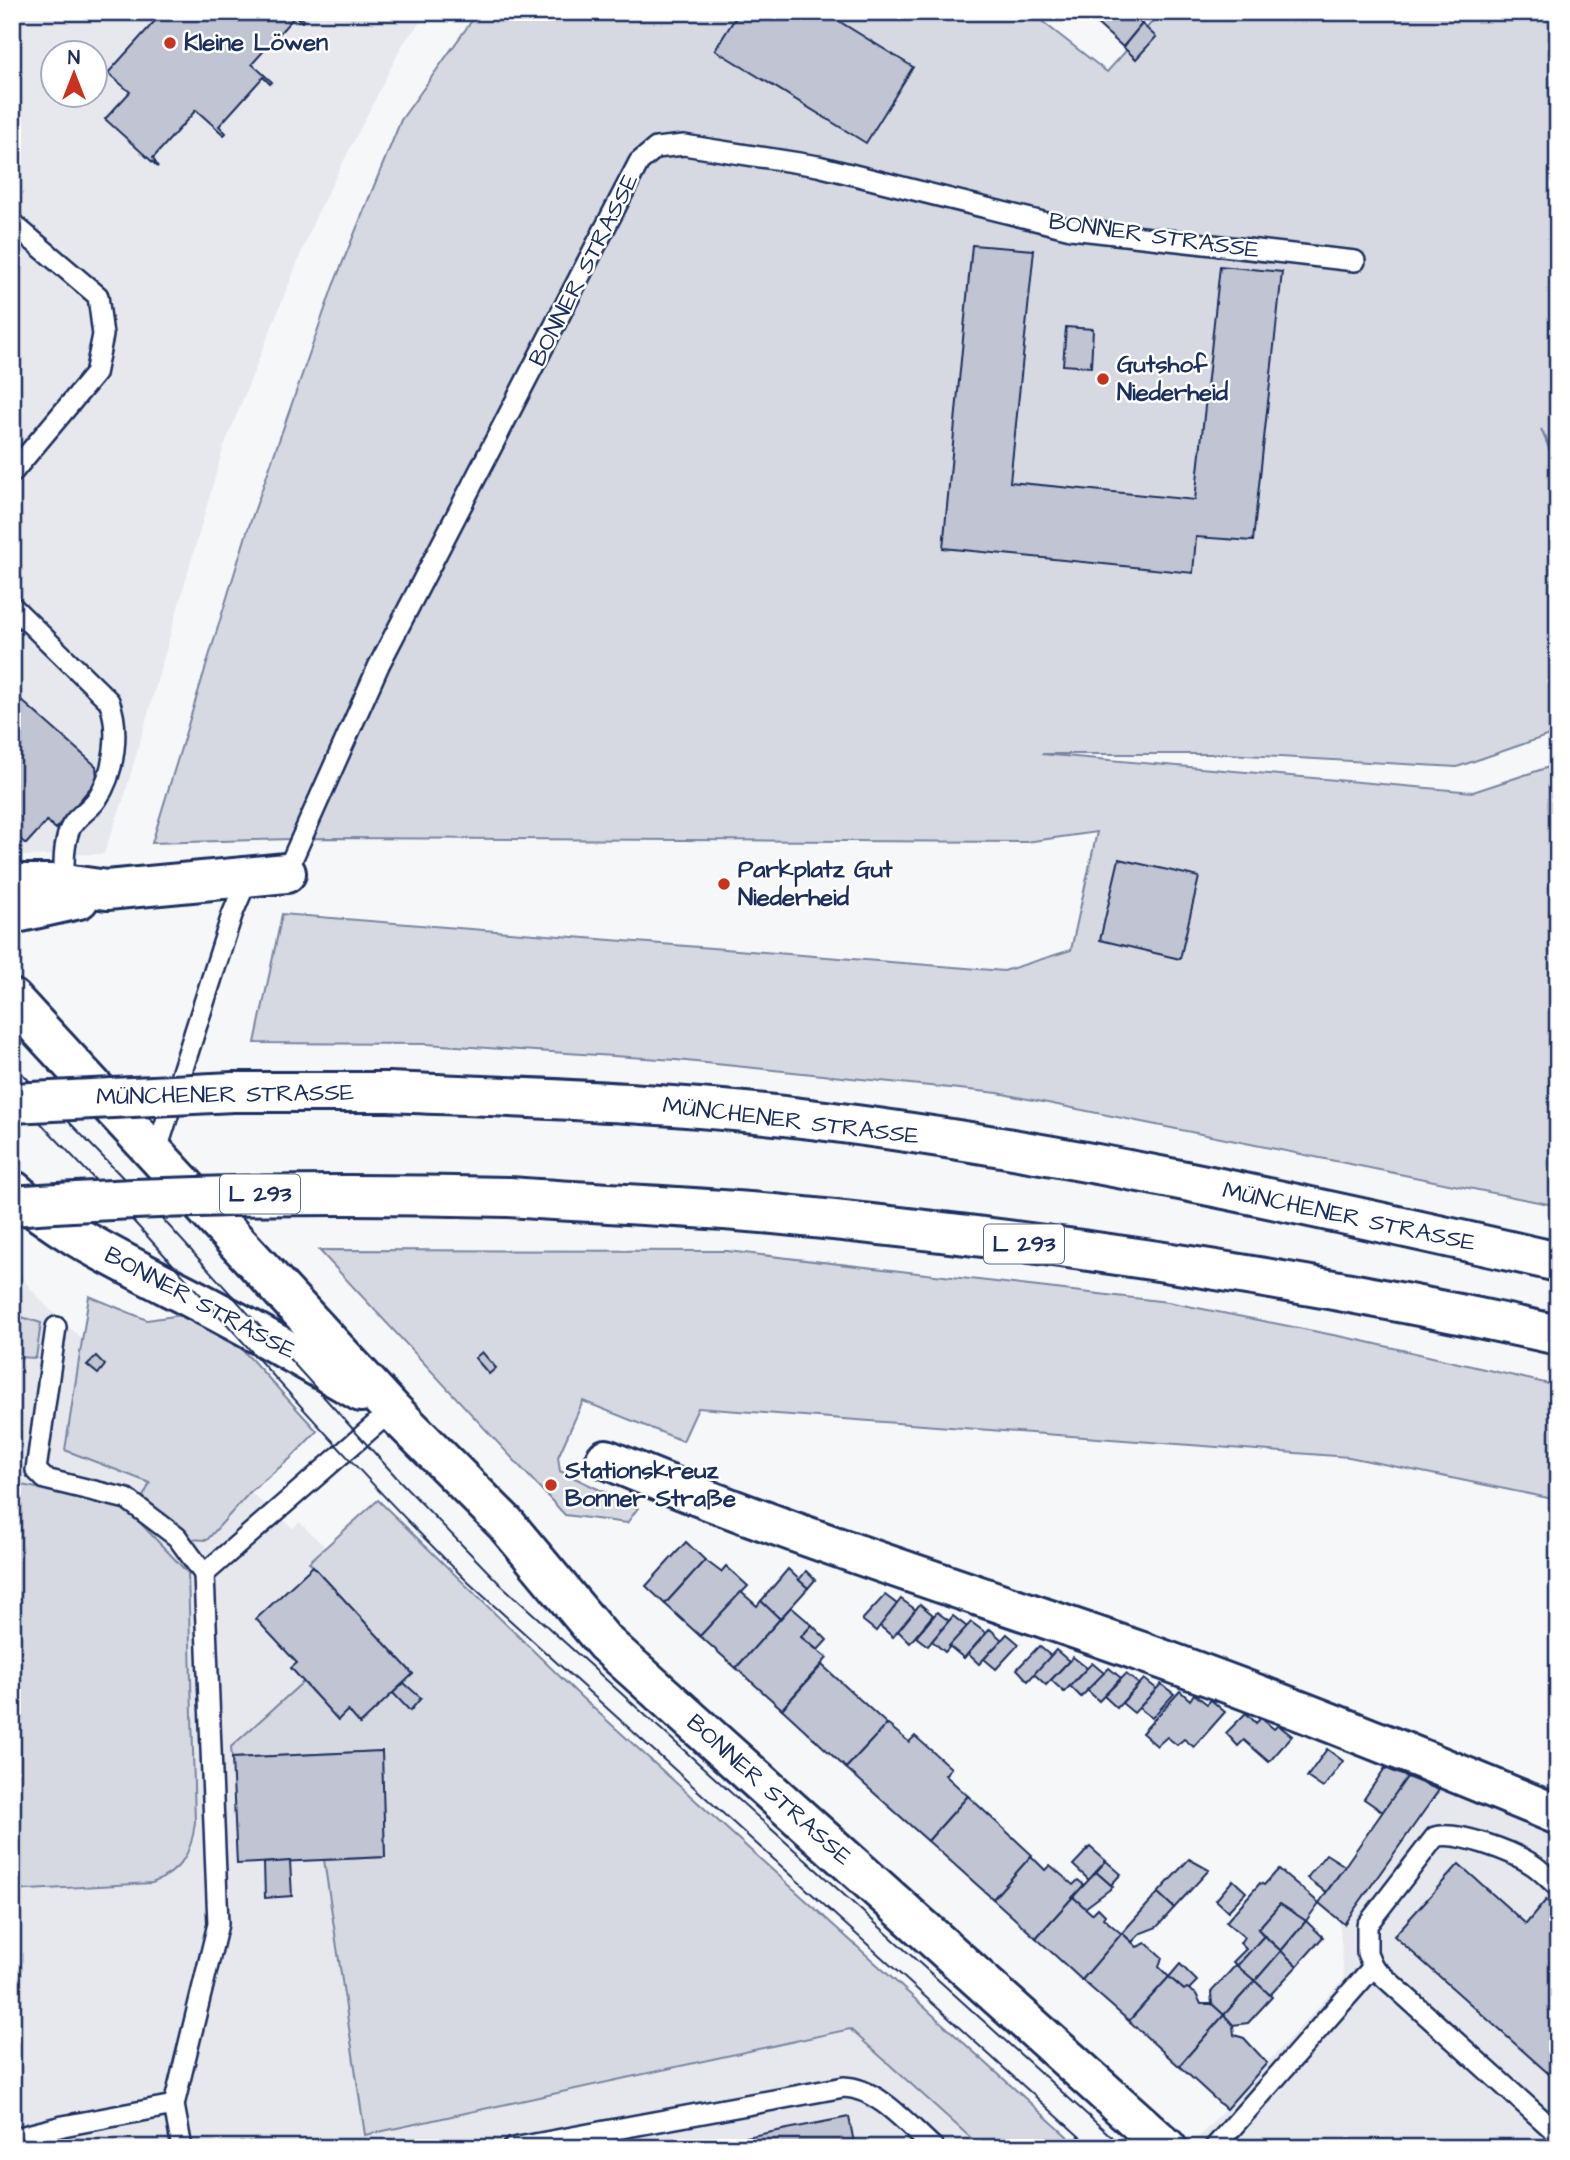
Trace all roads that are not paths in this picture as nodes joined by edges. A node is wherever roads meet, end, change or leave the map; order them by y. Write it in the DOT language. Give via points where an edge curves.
graph roads {
  1 [pos="12,223"];
  2 [pos="1355,261"];
  3 [pos="12,473"];
  4 [pos="12,606"];
  5 [pos="286,873"];
  6 [pos="248,875"];
  7 [pos="12,884"];
  8 [pos="64,884"];
  9 [pos="107,890"];
  10 [pos="12,914"];
  11 [pos="12,999"];
  12 [pos="12,1103"];
  13 [pos="167,1165"];
  14 [pos="12,1189"];
  15 [pos="12,1206"];
  16 [pos="1558,1262"];
  17 [pos="56,1327"];
  18 [pos="1558,1335"];
  19 [pos="392,1410"];
  20 [pos="606,1459"];
  21 [pos="204,1574"];
  22 [pos="1558,1815"];
  23 [pos="1558,1887"];
  24 [pos="1373,1967"];
  25 [pos="174,2105"];
  26 [pos="1558,2134"];
  27 [pos="12,2139"];
  28 [pos="1558,2142"];
  29 [pos="182,2148"];
  30 [pos="513,2148"];
  31 [pos="934,2148"];
  32 [pos="1167,2148"];
  33 [pos="1214,2148"];
  34 [pos="1553,2148"];
  1 -- 3 [label="lane" via="98,296 103,335 95,374"];
  2 -- 5 [label="lane, BONNER STRASSE" via="1071,229 818,166 684,145 656,148 639,162 379,665"];
  4 -- 8 [label="lane" via="109,701 115,715 116,737 106,781 69,830"];
  5 -- 6 [label="main road, BONNER STRASSE"];
  6 -- 9 [label="main road, BONNER STRASSE"];
  6 -- 13 [label="lane" via="232,915"];
  7 -- 8 [label="main road, BONNER STRASSE"];
  8 -- 9 [label="main road, BONNER STRASSE"];
  9 -- 10 [label="main road, BONNER STRASSE"];
  11 -- 13 [label="main road, BONNER STRASSE"];
  12 -- 16 [label="main road, MÜNCHENER STRASSE, bridge" via="233,1092 388,1092 617,1101 809,1119 1046,1154"];
  13 -- 19 [label="main road, BONNER STRASSE"];
  14 -- 19 [label="main road, BONNER STRASSE" via="37,1211 107,1255 270,1338"];
  15 -- 18 [label="main road, L 293, bridge" via="257,1194 508,1197 773,1214 998,1240 1252,1277"];
  17 -- 21 [label="lane" via="36,1470 45,1479 127,1499 177,1537"];
  19 -- 21 [label="lane"];
  19 -- 32 [label="main road, BONNER STRASSE" via="505,1523 606,1643"];
  20 -- 22 [label="main road" via="854,1555 1303,1710"];
  21 -- 25 [label="lane" via="218,1924"];
  23 -- 24 [label="lane" via="1531,1864 1460,1836 1446,1833 1434,1837 1367,1926 1367,1953"];
  24 -- 26 [label="lane"];
  24 -- 33 [label="lane"];
  25 -- 27 [label="lane"];
  25 -- 29 [label="lane"];
  28 -- 34 [label="lane"];
  30 -- 31 [label="lane" via="857,2087"];
}
